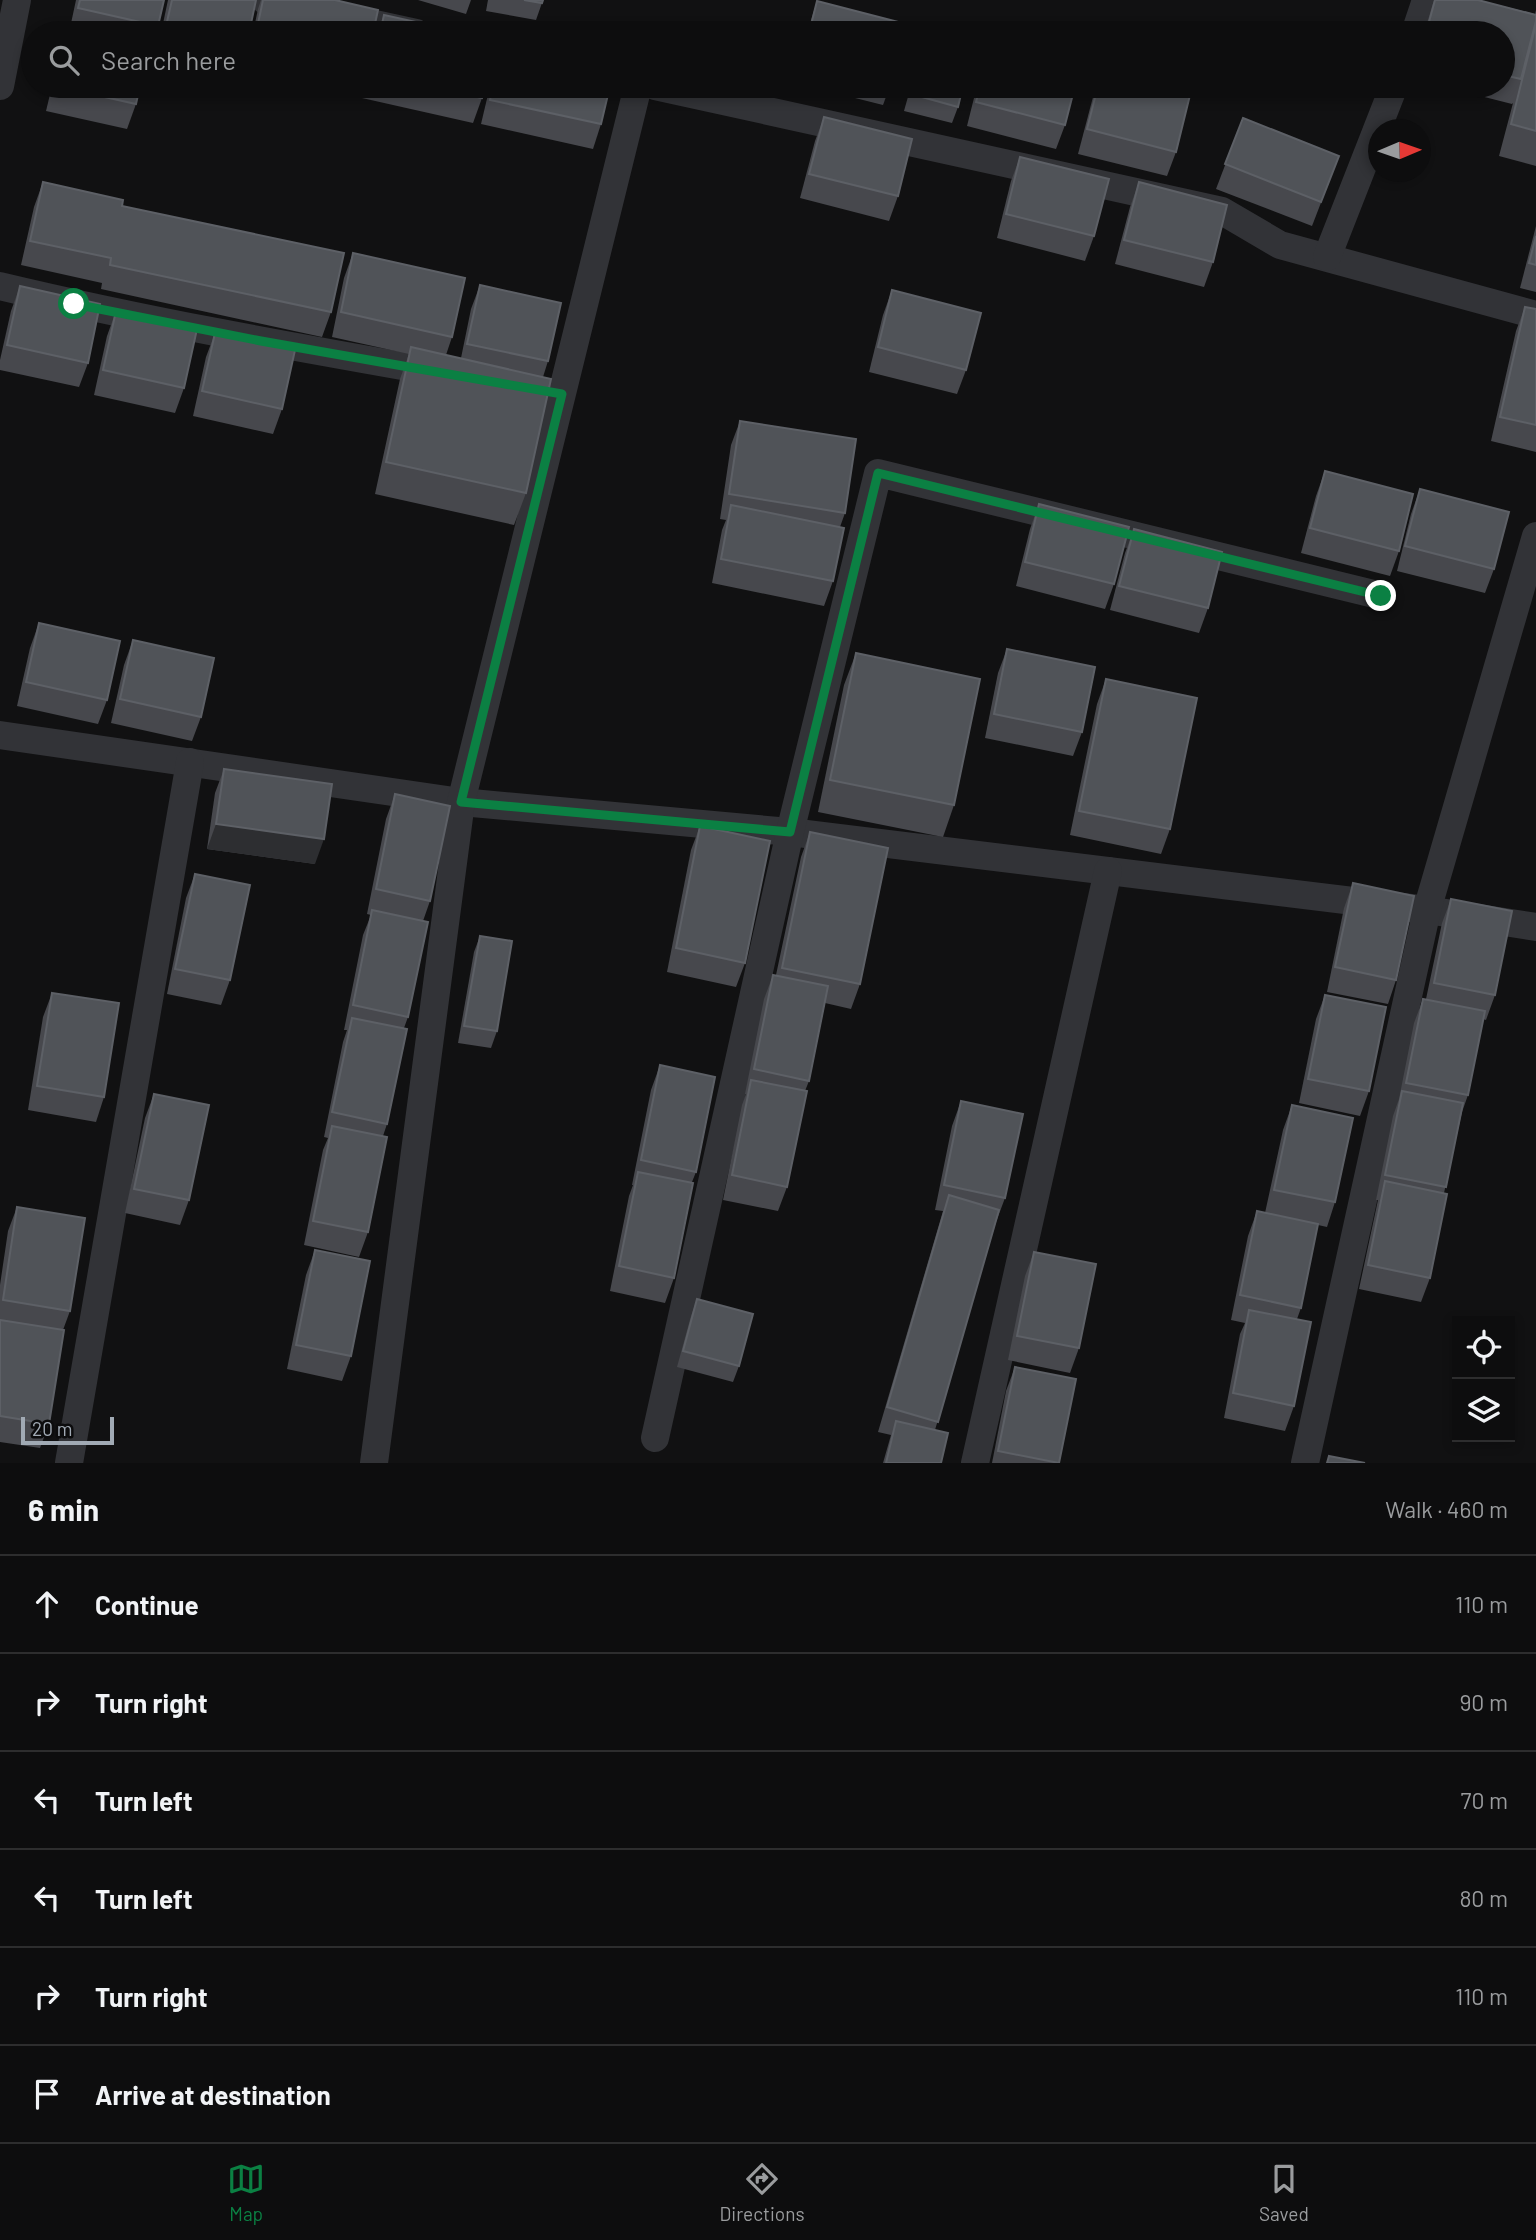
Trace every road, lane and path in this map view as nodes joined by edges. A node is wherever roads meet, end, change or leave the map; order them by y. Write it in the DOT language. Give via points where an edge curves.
graph roads {
  1 [pos="17,0"];
  2 [pos="265,0"];
  3 [pos="1426,0"];
  4 [pos="361,21"];
  5 [pos="1419,21"];
  6 [pos="0,86"];
  7 [pos="635,98"];
  8 [pos="709,98"];
  9 [pos="1389,98"];
  10 [pos="1326,257"];
  11 [pos="0,286"];
  12 [pos="1536,314"];
  13 [pos="466,377"];
  14 [pos="535,389"];
  15 [pos="562,394"];
  16 [pos="1536,536"];
  17 [pos="1381,596"];
  18 [pos="0,735"];
  19 [pos="190,762"];
  20 [pos="461,802"];
  21 [pos="790,832"];
  22 [pos="1108,870"];
  23 [pos="1427,910"];
  24 [pos="1536,928"];
  25 [pos="655,1438"];
  26 [pos="69,1463"];
  27 [pos="374,1463"];
  28 [pos="975,1463"];
  29 [pos="1305,1463"];
  1 -- 6 [label="street"];
  2 -- 4 [label="street"];
  3 -- 5 [label="street"];
  7 -- 15 [label="street"];
  8 -- 10 [label="street" via="1222,211 1280,245"];
  9 -- 10 [label="street"];
  10 -- 12 [label="street"];
  11 -- 13 [label="street" via="247,339"];
  14 -- 15 [label="street"];
  15 -- 20 [label="street"];
  16 -- 23 [label="street"];
  17 -- 21 [label="street" via="878,473"];
  18 -- 19 [label="street"];
  19 -- 20 [label="street"];
  19 -- 26 [label="street"];
  20 -- 21 [label="street"];
  20 -- 27 [label="street"];
  21 -- 22 [label="street"];
  21 -- 25 [label="street"];
  22 -- 23 [label="street"];
  22 -- 28 [label="street"];
  23 -- 24 [label="street"];
  23 -- 29 [label="street"];
}
